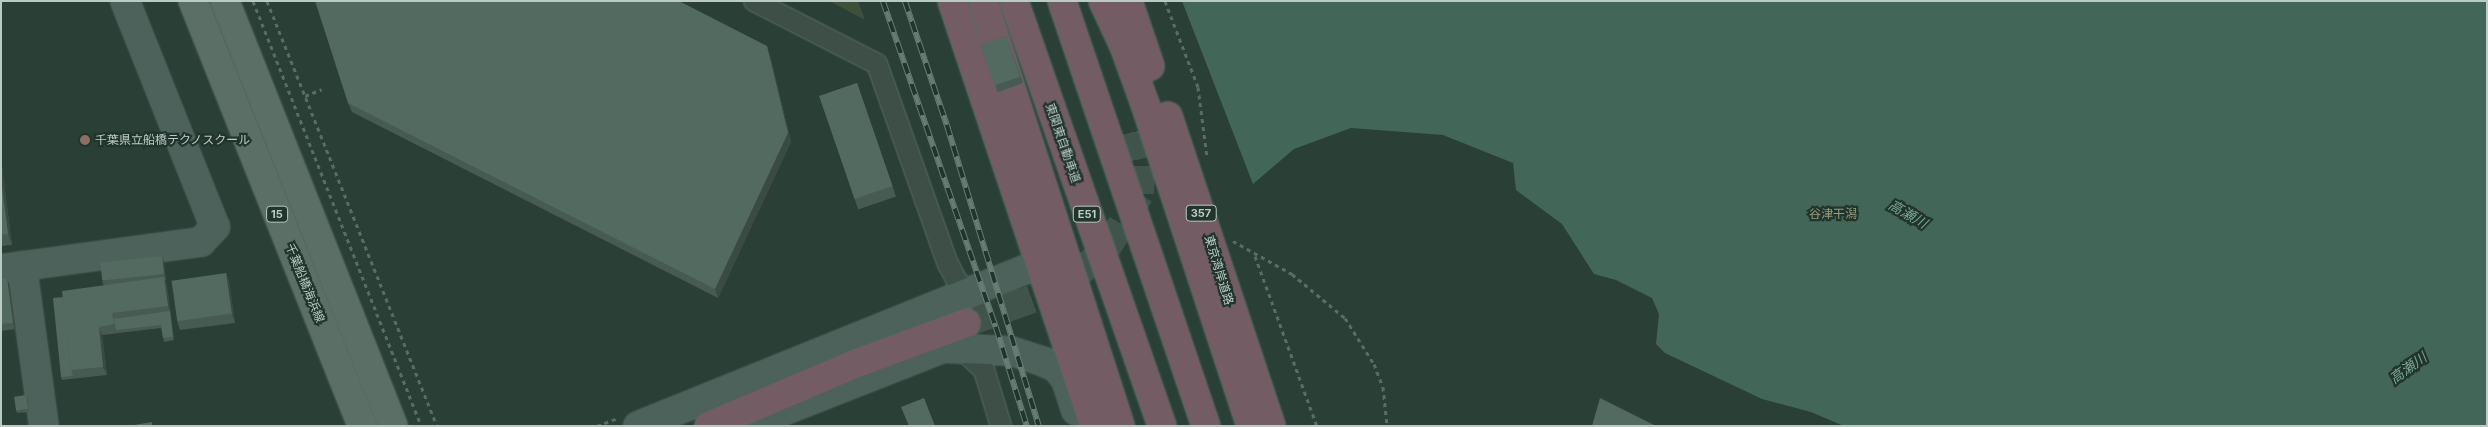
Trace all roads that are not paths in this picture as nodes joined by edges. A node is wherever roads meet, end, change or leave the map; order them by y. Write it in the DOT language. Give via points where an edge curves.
graph roads {
  1 [pos="125,1"];
  2 [pos="193,1"];
  3 [pos="224,1"];
  4 [pos="754,1"];
  5 [pos="952,1"];
  6 [pos="983,1"];
  7 [pos="1014,1"];
  8 [pos="1062,1"];
  9 [pos="1093,1"];
  10 [pos="1103,1"];
  11 [pos="1128,1"];
  12 [pos="1132,118"];
  13 [pos="1048,203"];
  14 [pos="1040,263"];
  15 [pos="948,264"];
  16 [pos="11,267"];
  17 [pos="971,290"];
  18 [pos="932,306"];
  19 [pos="964,336"];
  20 [pos="1011,351"];
  21 [pos="999,419"];
  22 [pos="44,426"];
  23 [pos="362,426"];
  24 [pos="393,426"];
  25 [pos="638,426"];
  26 [pos="709,426"];
  27 [pos="725,426"];
  28 [pos="1081,426"];
  29 [pos="1094,426"];
  30 [pos="1120,426"];
  31 [pos="1162,426"];
  32 [pos="1206,426"];
  33 [pos="1250,426"];
  34 [pos="1271,426"];
  1 -- 16 [label="street" via="215,227 201,242"];
  2 -- 23 [label="main road, 千葉船橋海浜線 / 15"];
  3 -- 24 [label="main road, 15"];
  4 -- 15 [label="street" via="870,59 882,71"];
  5 -- 14 [label="highway"];
  6 -- 13 [label="highway"];
  7 -- 31 [label="highway, 東関東自動車道 / E51"];
  8 -- 32 [label="highway"];
  9 -- 12 [label="highway"];
  10 -- 33 [label="highway" via="1124,46"];
  11 -- 34 [label="highway, 東京湾岸道路 / 357"];
  13 -- 14 [label="highway" via="1055,246"];
  13 -- 30 [label="highway"];
  14 -- 17 [label="street"];
  14 -- 29 [label="highway"];
  15 -- 17 [label="street" via="958,283"];
  15 -- 18 [label="street" via="949,285"];
  16 -- 22 [label="street"];
  17 -- 18 [label="street"];
  18 -- 25 [label="street"];
  19 -- 20 [label="street"];
  19 -- 21 [label="street" via="984,370"];
  19 -- 26 [label="highway" via="856,363"];
  19 -- 27 [label="street" via="773,415"];
  20 -- 21 [label="street" via="1000,362 993,377"];
  20 -- 28 [label="street" via="1057,368 1066,380"];
}
